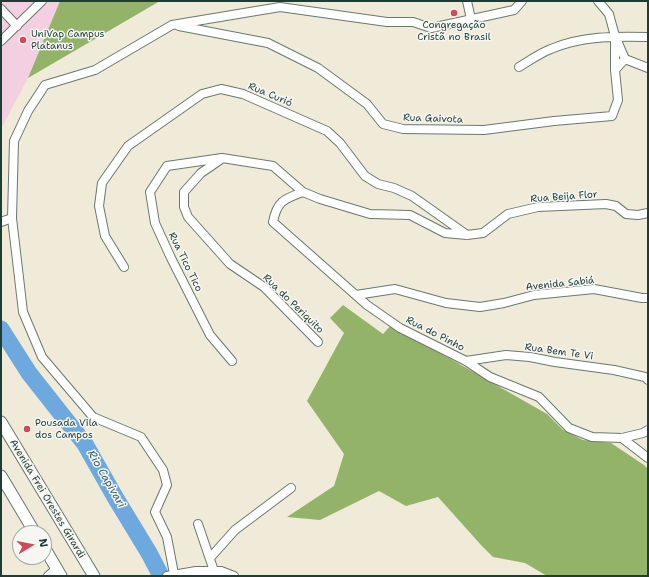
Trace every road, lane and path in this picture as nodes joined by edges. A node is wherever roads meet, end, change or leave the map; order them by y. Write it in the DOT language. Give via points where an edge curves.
graph roads {
  1 [pos="42,1"];
  2 [pos="467,1"];
  3 [pos="522,1"];
  4 [pos="598,1"];
  5 [pos="1,9"];
  6 [pos="471,19"];
  7 [pos="172,25"];
  8 [pos="17,26"];
  9 [pos="615,36"];
  10 [pos="648,37"];
  11 [pos="1,41"];
  12 [pos="625,59"];
  13 [pos="519,67"];
  14 [pos="648,68"];
  15 [pos="615,70"];
  16 [pos="222,158"];
  17 [pos="167,166"];
  18 [pos="303,192"];
  19 [pos="648,213"];
  20 [pos="12,218"];
  21 [pos="1,222"];
  22 [pos="467,235"];
  23 [pos="124,267"];
  24 [pos="356,295"];
  25 [pos="648,298"];
  26 [pos="318,342"];
  27 [pos="232,361"];
  28 [pos="466,361"];
  29 [pos="648,380"];
  30 [pos="1,422"];
  31 [pos="648,430"];
  32 [pos="622,438"];
  33 [pos="648,458"];
  34 [pos="1,476"];
  35 [pos="291,488"];
  36 [pos="198,524"];
  37 [pos="30,525"];
  38 [pos="210,558"];
  39 [pos="52,560"];
  40 [pos="214,571"];
  41 [pos="59,572"];
  42 [pos="197,574"];
  43 [pos="170,575"];
  44 [pos="48,576"];
  45 [pos="94,576"];
  46 [pos="234,576"];
  1 -- 8 [label="street"];
  2 -- 6 [label="street"];
  3 -- 6 [label="street" via="514,10"];
  4 -- 9 [label="street" via="609,14"];
  5 -- 8 [label="street"];
  6 -- 7 [label="street" via="431,28 413,22 387,22 280,7"];
  7 -- 15 [label="street, Rua Gaivota" via="268,43 318,68 367,104 383,124 403,129 484,130 612,116 618,100"];
  7 -- 20 [label="street" via="95,70 45,85 28,111 14,141"];
  8 -- 11 [label="street"];
  9 -- 10 [label="street"];
  9 -- 12 [label="street"];
  9 -- 13 [label="street" via="571,42 550,49"];
  9 -- 15 [label="street"];
  12 -- 14 [label="street"];
  12 -- 15 [label="street"];
  16 -- 17 [label="street, Rua Beija Flor"];
  16 -- 18 [label="street, Rua Beija Flor" via="273,166"];
  16 -- 26 [label="street, Rua do Periquito" via="201,173 184,192 184,207 188,217 230,264 264,287"];
  17 -- 27 [label="street, Rua Tico Tico" via="150,192 155,223 210,335"];
  18 -- 22 [label="street, Rua Beija Flor" via="370,214 410,215 445,233"];
  18 -- 24 [label="street, Rua do Pinho" via="286,198 275,210 273,222"];
  19 -- 22 [label="street, Rua Beija Flor" via="626,214 616,206 606,204 538,207 508,214 483,233"];
  20 -- 21 [label="street"];
  20 -- 43 [label="street" via="23,312 42,357 93,417 141,437 163,470 167,485 155,512 167,537"];
  22 -- 23 [label="street, Rua Curió" via="412,196 378,184 365,176 327,130 243,94 221,89 202,94 128,146 102,183 99,206 105,236"];
  24 -- 25 [label="street, Avenida Sabiá" via="395,290 446,303 480,307 534,295 594,289"];
  24 -- 28 [label="street, Rua do Pinho" via="400,328"];
  28 -- 29 [label="street, Rua Bem Te Vi" via="506,355 530,357 614,370 645,377"];
  28 -- 32 [label="street, Rua do Pinho" via="490,377 539,397 568,428 592,437"];
  30 -- 45 [label="main road, Avenida Frei Orestes Girardi"];
  31 -- 32 [label="street, Rua do Pinho"];
  32 -- 33 [label="street"];
  34 -- 37 [label="main road"];
  35 -- 38 [label="street" via="235,530"];
  36 -- 38 [label="street"];
  38 -- 40 [label="street"];
  39 -- 41 [label="main road"];
  40 -- 42 [label="street"];
  40 -- 46 [label="street"];
  41 -- 44 [label="street"];
  42 -- 43 [label="street"];
}
